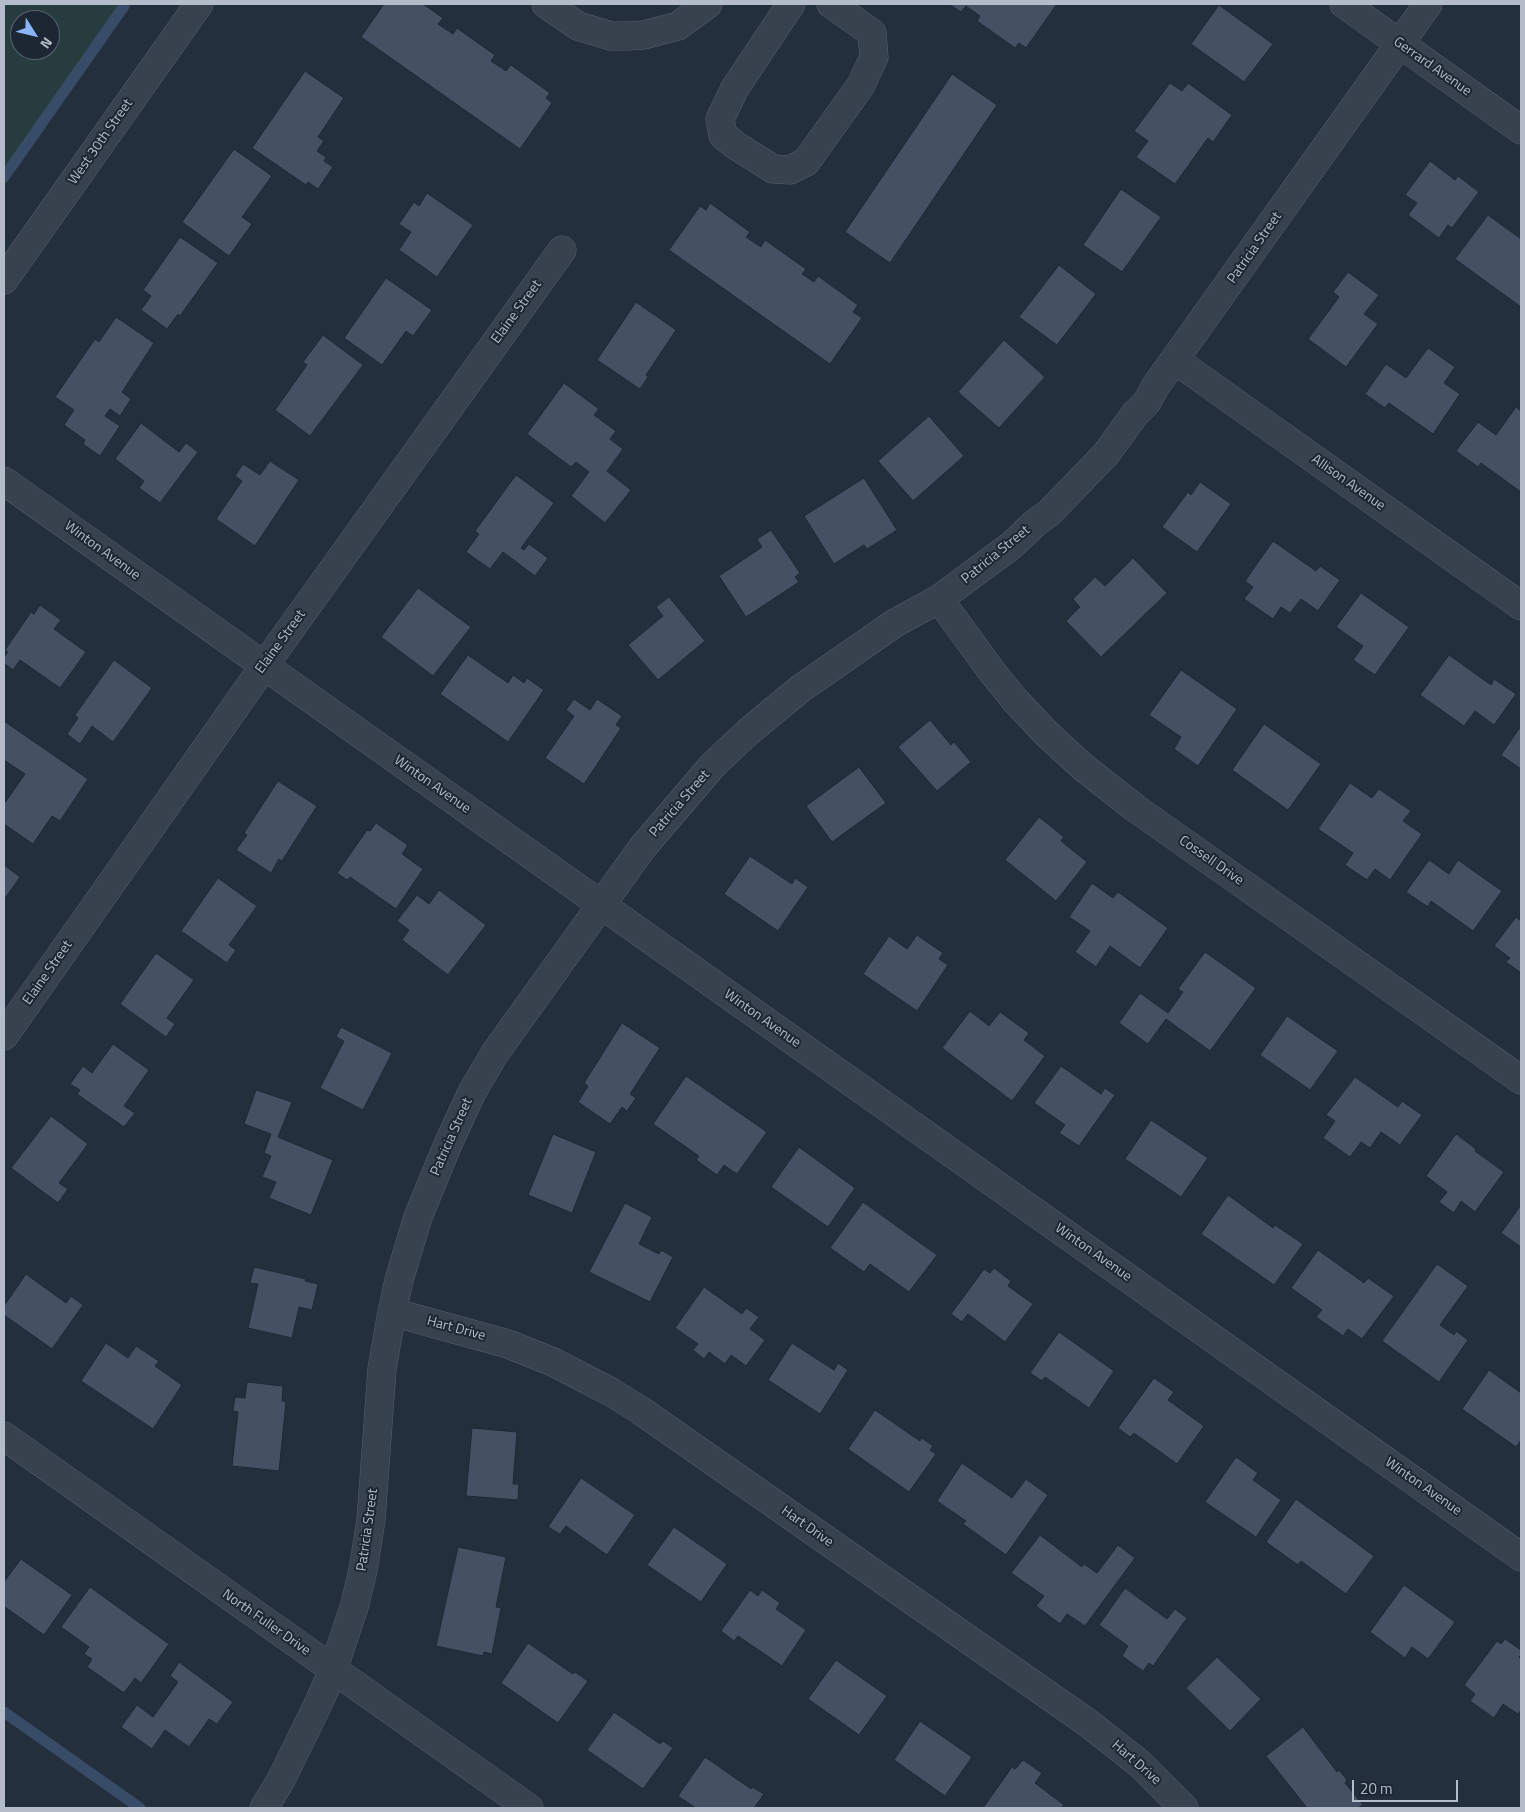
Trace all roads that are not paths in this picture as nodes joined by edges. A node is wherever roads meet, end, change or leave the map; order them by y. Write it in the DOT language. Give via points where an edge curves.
graph roads {
  1 [pos="199,4"];
  2 [pos="546,4"];
  3 [pos="708,4"];
  4 [pos="792,4"];
  5 [pos="831,4"];
  6 [pos="1344,4"];
  7 [pos="1428,4"];
  8 [pos="1400,44"];
  9 [pos="1521,130"];
  10 [pos="562,250"];
  11 [pos="4,280"];
  12 [pos="1175,360"];
  13 [pos="4,481"];
  14 [pos="939,599"];
  15 [pos="1521,606"];
  16 [pos="264,666"];
  17 [pos="600,904"];
  18 [pos="4,1036"];
  19 [pos="1521,1080"];
  20 [pos="392,1312"];
  21 [pos="4,1436"];
  22 [pos="1521,1557"];
  23 [pos="333,1670"];
  24 [pos="264,1808"];
  25 [pos="530,1808"];
  26 [pos="1184,1808"];
  1 -- 11 [label="street, West 30th Street"];
  2 -- 3 [label="street" via="578,26 611,36 644,35 678,26"];
  4 -- 5 [label="street" via="736,88 720,119 723,135 773,169 790,170 806,162 861,85 874,57 872,34"];
  6 -- 8 [label="street, Gerrard Avenue"];
  7 -- 8 [label="street, Patricia Street"];
  8 -- 9 [label="street, Gerrard Avenue"];
  8 -- 12 [label="street, Patricia Street"];
  10 -- 16 [label="street, Elaine Street"];
  12 -- 14 [label="street, Patricia Street" via="1106,454 1072,490 1012,545"];
  12 -- 15 [label="street, Allison Avenue"];
  13 -- 16 [label="street, Winton Avenue"];
  14 -- 17 [label="street, Patricia Street" via="895,623 841,660 748,732 713,765 672,812"];
  14 -- 19 [label="street, Cossell Drive" via="1014,699 1083,767 1135,808"];
  16 -- 17 [label="street, Winton Avenue"];
  16 -- 18 [label="street, Elaine Street"];
  17 -- 20 [label="street, Patricia Street" via="504,1040 472,1092 418,1217"];
  17 -- 22 [label="street, Winton Avenue"];
  20 -- 23 [label="street, Patricia Street" via="382,1369 374,1489 364,1562 355,1604"];
  20 -- 26 [label="street, Hart Drive" via="508,1344 553,1362 640,1410 1088,1723 1147,1771"];
  21 -- 23 [label="street, North Fuller Drive"];
  23 -- 24 [label="street, Patricia Street" via="300,1743"];
  23 -- 25 [label="street, North Fuller Drive"];
}
